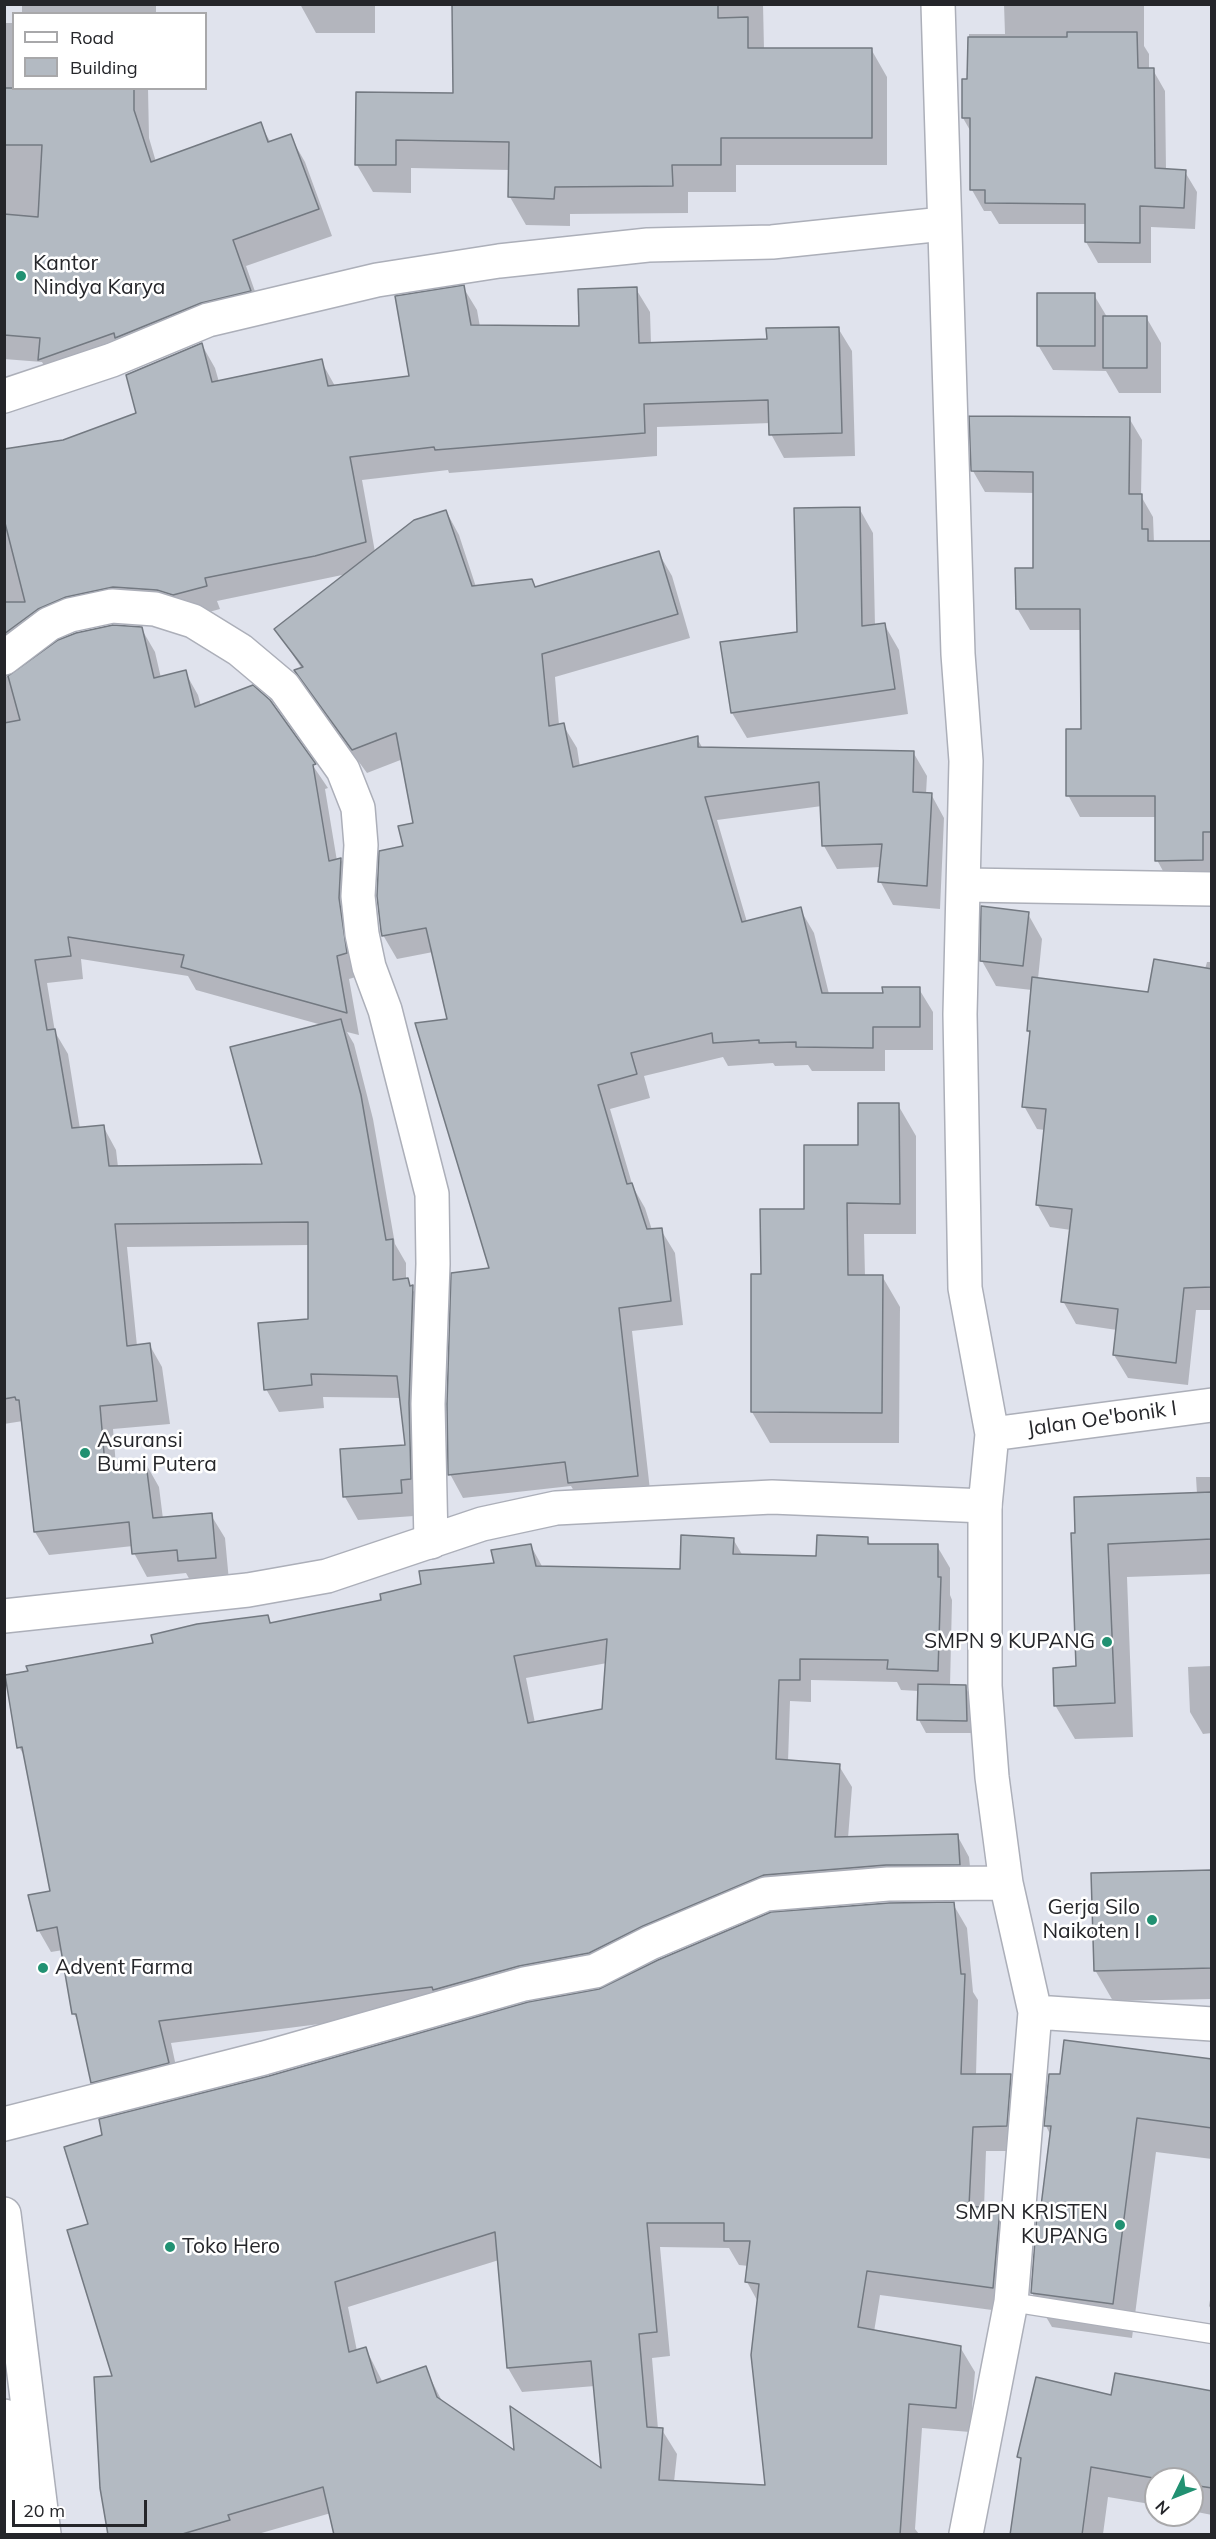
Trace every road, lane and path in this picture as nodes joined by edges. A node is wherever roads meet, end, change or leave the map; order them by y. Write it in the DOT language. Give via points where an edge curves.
graph roads {
  1 [pos="938,4"];
  2 [pos="943,224"];
  3 [pos="4,396"];
  4 [pos="4,658"];
  5 [pos="965,885"];
  6 [pos="1212,889"];
  7 [pos="1212,1405"];
  8 [pos="992,1434"];
  9 [pos="985,1506"];
  10 [pos="431,1542"];
  11 [pos="4,1616"];
  12 [pos="1006,1883"];
  13 [pos="1035,2012"];
  14 [pos="1212,2024"];
  15 [pos="4,2124"];
  16 [pos="4,2214"];
  17 [pos="7,2236"];
  18 [pos="1011,2302"];
  19 [pos="9,2309"];
  20 [pos="1212,2334"];
  21 [pos="4,2416"];
  22 [pos="21,2535"];
  23 [pos="44,2535"];
  24 [pos="966,2535"];
  1 -- 2 [label="street"];
  2 -- 3 [label="street" via="772,242 648,245 499,261 377,280 208,320 112,360"];
  2 -- 5 [label="street" via="958,654 966,761"];
  4 -- 10 [label="street" via="50,624 70,615 112,606 155,609 193,621 231,644 284,687 343,770 358,808 362,934 432,1194 428,1404"];
  5 -- 6 [label="street"];
  5 -- 8 [label="street" via="960,1014 965,1288"];
  7 -- 8 [label="street, Jalan Oe'bonik I"];
  8 -- 9 [label="street"];
  9 -- 10 [label="street" via="772,1497 656,1501 556,1508 482,1524"];
  9 -- 12 [label="street" via="985,1686"];
  10 -- 11 [label="street" via="327,1576 248,1590"];
  12 -- 13 [label="street"];
  12 -- 15 [label="street" via="888,1884 766,1894 595,1971 524,1984 264,2058"];
  13 -- 14 [label="street"];
  13 -- 18 [label="street"];
  16 -- 17 [label="street"];
  17 -- 19 [label="street"];
  18 -- 20 [label="lane"];
  18 -- 24 [label="street"];
  19 -- 23 [label="street"];
  21 -- 22 [label="street"];
}
